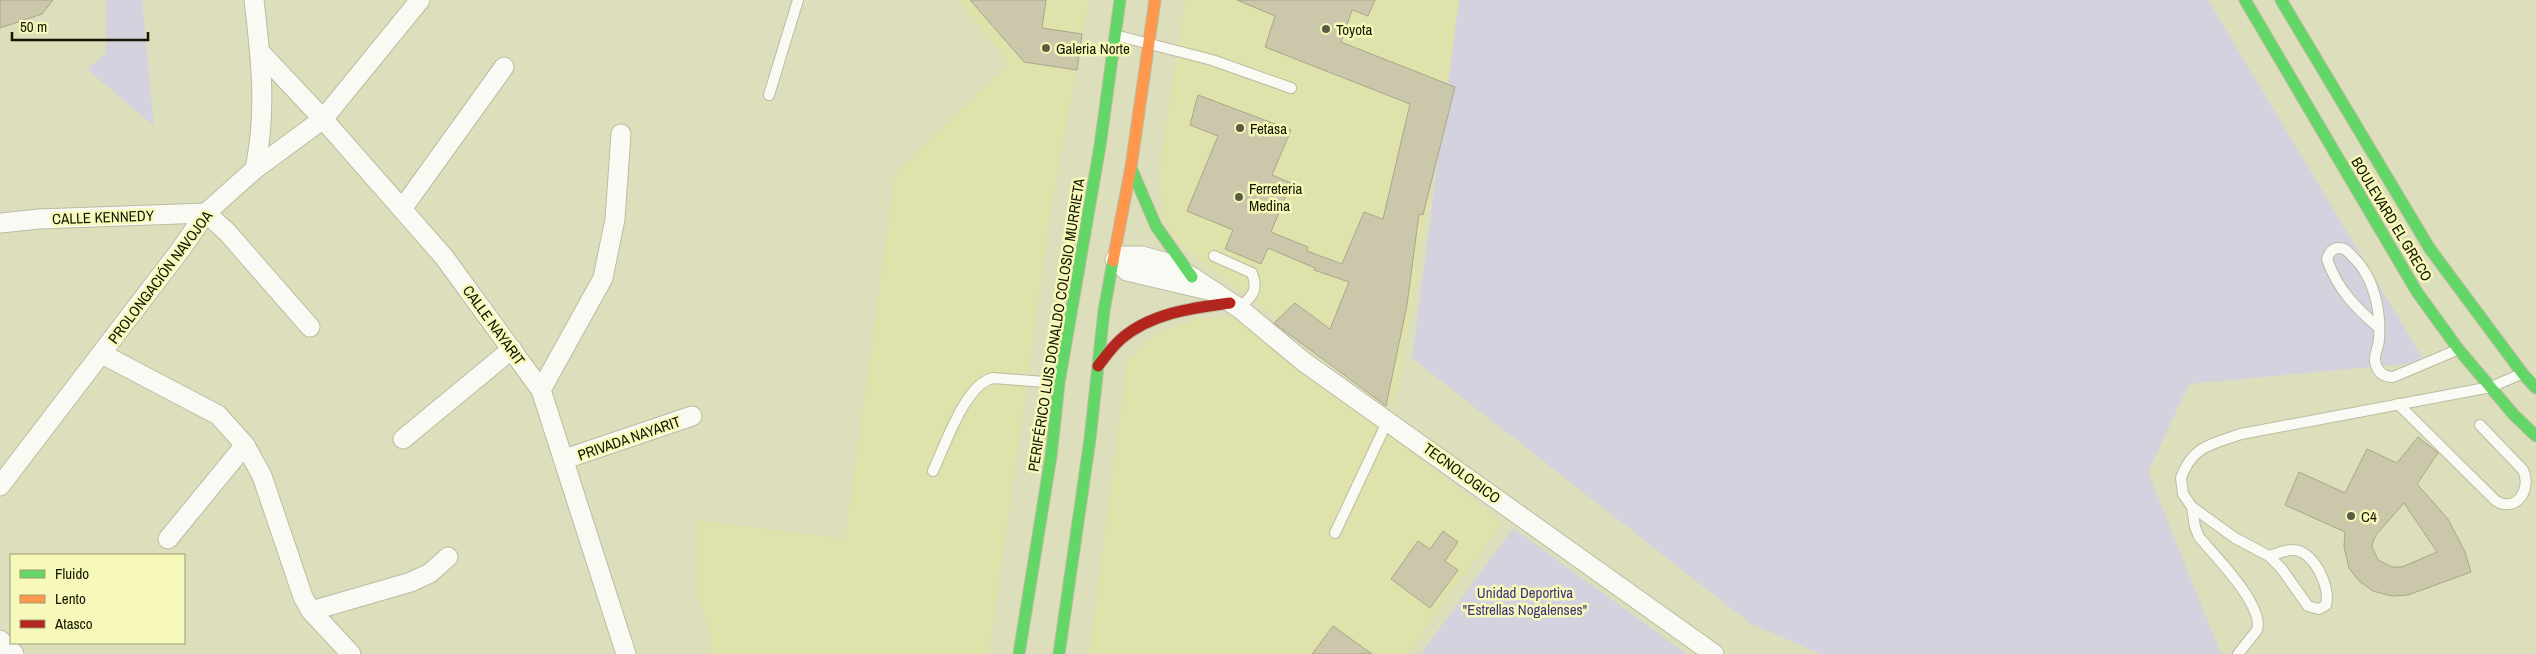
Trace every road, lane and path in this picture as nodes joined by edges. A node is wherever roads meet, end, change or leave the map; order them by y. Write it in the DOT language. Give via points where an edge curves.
graph roads {
  1 [pos="254,0"];
  2 [pos="420,0"];
  3 [pos="798,0"];
  4 [pos="1120,0"];
  5 [pos="1154,0"];
  6 [pos="2245,0"];
  7 [pos="2280,0"];
  8 [pos="1114,34"];
  9 [pos="1148,43"];
  10 [pos="261,53"];
  11 [pos="504,67"];
  12 [pos="1292,88"];
  13 [pos="769,96"];
  14 [pos="323,119"];
  15 [pos="621,134"];
  16 [pos="1100,146"];
  17 [pos="1110,162"];
  18 [pos="1131,167"];
  19 [pos="255,169"];
  20 [pos="402,209"];
  21 [pos="206,213"];
  22 [pos="0,223"];
  23 [pos="1107,227"];
  24 [pos="1214,256"];
  25 [pos="1115,260"];
  26 [pos="1192,277"];
  27 [pos="1212,291"];
  28 [pos="1095,297"];
  29 [pos="1234,306"];
  30 [pos="310,327"];
  31 [pos="2380,328"];
  32 [pos="1080,333"];
  33 [pos="512,349"];
  34 [pos="2459,350"];
  35 [pos="1064,352"];
  36 [pos="102,354"];
  37 [pos="1098,366"];
  38 [pos="2523,374"];
  39 [pos="1059,383"];
  40 [pos="2491,387"];
  41 [pos="2536,388"];
  42 [pos="541,390"];
  43 [pos="2398,404"];
  44 [pos="692,416"];
  45 [pos="1388,420"];
  46 [pos="2480,425"];
  47 [pos="2536,436"];
  48 [pos="403,439"];
  49 [pos="245,445"];
  50 [pos="565,459"];
  51 [pos="933,471"];
  52 [pos="0,486"];
  53 [pos="2192,507"];
  54 [pos="1335,533"];
  55 [pos="168,539"];
  56 [pos="2269,556"];
  57 [pos="448,557"];
  58 [pos="312,611"];
  59 [pos="0,640"];
  60 [pos="14,654"];
  61 [pos="351,654"];
  62 [pos="626,654"];
  63 [pos="1019,654"];
  64 [pos="1059,654"];
  65 [pos="1714,654"];
  66 [pos="2238,654"];
  1 -- 10 [label="street"];
  2 -- 14 [label="street, PROLONGACIÓN NAVOJOA"];
  3 -- 13 [label="lane"];
  4 -- 8 [label="main road, PERIFÉRICO LUIS DONALDO COLOSIO MURRIETA"];
  5 -- 9 [label="main road"];
  6 -- 34 [label="main road, BOULEVARD EL GRECO" via="2417,292"];
  7 -- 38 [label="main road, BOULEVARD EL GRECO" via="2430,249"];
  8 -- 9 [label="lane"];
  8 -- 16 [label="main road, PERIFÉRICO LUIS DONALDO COLOSIO MURRIETA"];
  9 -- 12 [label="lane" via="1212,60"];
  9 -- 18 [label="main road"];
  10 -- 14 [label="street, CALLE NAYARIT"];
  10 -- 19 [label="street" via="264,104 262,138"];
  11 -- 20 [label="street"];
  14 -- 19 [label="street, PROLONGACIÓN NAVOJOA"];
  14 -- 20 [label="street, CALLE NAYARIT"];
  15 -- 42 [label="street" via="615,218 603,278"];
  16 -- 17 [label="main road"];
  16 -- 35 [label="main road, PERIFÉRICO LUIS DONALDO COLOSIO MURRIETA"];
  18 -- 25 [label="main road"];
  18 -- 26 [label="main road" via="1158,233"];
  19 -- 21 [label="street, PROLONGACIÓN NAVOJOA"];
  20 -- 33 [label="street, CALLE NAYARIT" via="444,257"];
  21 -- 22 [label="street, CALLE KENNEDY"];
  21 -- 30 [label="street" via="227,232"];
  21 -- 36 [label="street, PROLONGACIÓN NAVOJOA"];
  23 -- 25 [label="main road"];
  24 -- 29 [label="lane" via="1252,273 1256,283 1254,294"];
  25 -- 26 [label="street, TECNOLOGICO" via="1123,256 1142,256 1170,264"];
  25 -- 27 [label="street, TECNOLOGICO" via="1127,272"];
  25 -- 28 [label="main road"];
  25 -- 37 [label="main road" via="1104,311"];
  26 -- 27 [label="street, TECNOLOGICO"];
  27 -- 29 [label="street, TECNOLOGICO"];
  29 -- 37 [label="main road" via="1192,307 1158,317 1120,340"];
  29 -- 45 [label="street, TECNOLOGICO" via="1304,362"];
  31 -- 31 [label="lane" via="2348,300 2330,268 2327,259 2336,248 2344,249 2357,261 2370,281"];
  31 -- 34 [label="lane" via="2375,360 2379,372 2386,377"];
  32 -- 35 [label="main road"];
  33 -- 42 [label="street, CALLE NAYARIT"];
  33 -- 48 [label="street"];
  34 -- 40 [label="main road, BOULEVARD EL GRECO"];
  35 -- 39 [label="main road, PERIFÉRICO LUIS DONALDO COLOSIO MURRIETA"];
  36 -- 49 [label="street" via="218,415"];
  36 -- 52 [label="street, PROLONGACIÓN NAVOJOA"];
  37 -- 64 [label="main road"];
  38 -- 40 [label="lane"];
  38 -- 41 [label="main road, BOULEVARD EL GRECO"];
  39 -- 51 [label="lane" via="984,380 968,399"];
  39 -- 63 [label="main road, PERIFÉRICO LUIS DONALDO COLOSIO MURRIETA" via="1051,456"];
  40 -- 43 [label="lane"];
  40 -- 47 [label="main road, BOULEVARD EL GRECO"];
  42 -- 50 [label="street, CALLE NAYARIT"];
  43 -- 46 [label="lane" via="2496,502 2504,506 2512,504 2524,493 2526,477"];
  43 -- 53 [label="lane" via="2241,434 2213,444 2193,454 2181,478 2183,494"];
  44 -- 50 [label="street, PRIVADA NAYARIT"];
  45 -- 54 [label="lane"];
  45 -- 65 [label="street, TECNOLOGICO"];
  49 -- 55 [label="street"];
  49 -- 58 [label="street" via="262,476 303,597"];
  50 -- 62 [label="street, CALLE NAYARIT"];
  53 -- 56 [label="lane" via="2234,538"];
  53 -- 66 [label="lane" via="2199,537 2241,588 2256,614 2257,630"];
  56 -- 56 [label="lane" via="2308,606 2319,609 2326,605 2328,596 2319,571 2306,555 2292,550"];
  57 -- 58 [label="street" via="430,573 411,582"];
  58 -- 61 [label="street"];
  59 -- 60 [label="street"];
}
